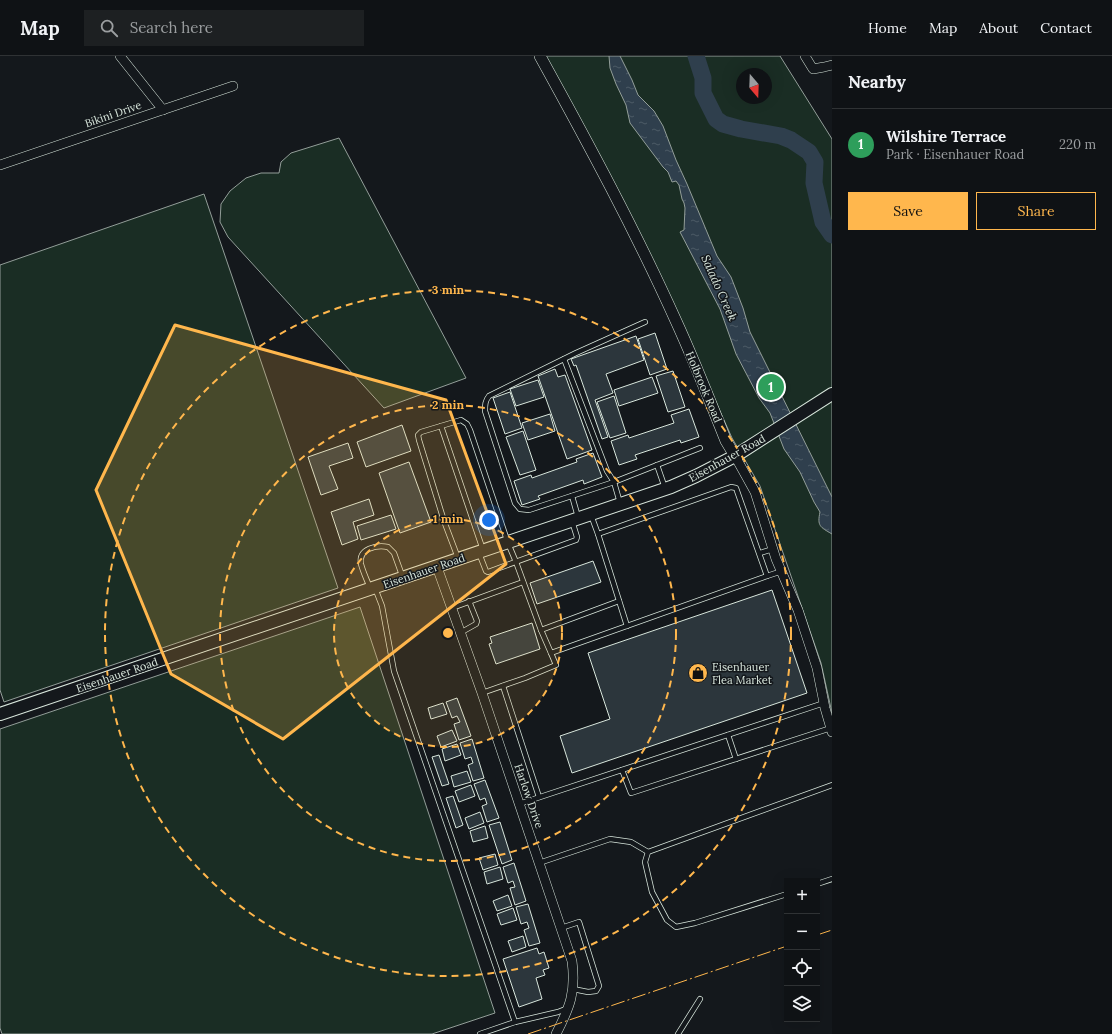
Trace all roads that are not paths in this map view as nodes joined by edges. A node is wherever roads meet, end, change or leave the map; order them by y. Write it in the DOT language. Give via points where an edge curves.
graph roads {
  1 [pos="120,56"];
  2 [pos="540,56"];
  3 [pos="805,56"];
  4 [pos="832,65"];
  5 [pos="233,86"];
  6 [pos="163,110"];
  7 [pos="0,165"];
  8 [pos="645,322"];
  9 [pos="564,359"];
  10 [pos="832,394"];
  11 [pos="440,426"];
  12 [pos="700,448"];
  13 [pos="735,456"];
  14 [pos="657,465"];
  15 [pos="614,482"];
  16 [pos="666,489"];
  17 [pos="572,496"];
  18 [pos="620,505"];
  19 [pos="591,515"];
  20 [pos="575,520"];
  21 [pos="598,534"];
  22 [pos="508,543"];
  23 [pos="773,549"];
  24 [pos="481,552"];
  25 [pos="760,553"];
  26 [pos="458,560"];
  27 [pos="516,562"];
  28 [pos="437,567"];
  29 [pos="782,571"];
  30 [pos="767,576"];
  31 [pos="403,578"];
  32 [pos="523,582"];
  33 [pos="373,589"];
  34 [pos="469,601"];
  35 [pos="619,601"];
  36 [pos="451,608"];
  37 [pos="628,626"];
  38 [pos="541,630"];
  39 [pos="460,633"];
  40 [pos="551,653"];
  41 [pos="503,686"];
  42 [pos="482,693"];
  43 [pos="824,703"];
  44 [pos="0,714"];
  45 [pos="831,730"];
  46 [pos="728,735"];
  47 [pos="736,759"];
  48 [pos="622,770"];
  49 [pos="832,785"];
  50 [pos="539,797"];
  51 [pos="519,804"];
  52 [pos="648,852"];
  53 [pos="539,863"];
  54 [pos="832,879"];
  55 [pos="820,883"];
  56 [pos="784,895"];
  57 [pos="561,928"];
  58 [pos="573,989"];
  59 [pos="700,999"];
  60 [pos="569,1007"];
  61 [pos="515,1022"];
  62 [pos="480,1034"];
  63 [pos="557,1034"];
  64 [pos="678,1034"];
  1 -- 6 [label="street"];
  2 -- 13 [label="street, Holbrook Road" via="634,232 677,322 726,441"];
  3 -- 4 [label="street" via="814,68"];
  5 -- 6 [label="street, Bikini Drive"];
  6 -- 7 [label="street, Bikini Drive"];
  8 -- 9 [label="lane"];
  9 -- 15 [label="lane" via="607,471"];
  9 -- 17 [label="lane" via="489,396 484,411 515,503 520,509 529,510"];
  10 -- 13 [label="main road, Eisenhauer Road"];
  11 -- 22 [label="lane" via="461,420 467,424"];
  11 -- 24 [label="lane"];
  11 -- 26 [label="lane" via="421,432 418,440"];
  12 -- 14 [label="lane"];
  13 -- 16 [label="main road, Eisenhauer Road"];
  13 -- 23 [label="street, Holbrook Road" via="756,492"];
  14 -- 15 [label="lane"];
  14 -- 16 [label="lane"];
  15 -- 17 [label="lane"];
  15 -- 18 [label="lane"];
  16 -- 18 [label="main road, Eisenhauer Road"];
  17 -- 20 [label="lane"];
  18 -- 19 [label="main road, Eisenhauer Road"];
  19 -- 20 [label="main road, Eisenhauer Road"];
  19 -- 21 [label="lane"];
  20 -- 22 [label="main road, Eisenhauer Road"];
  20 -- 27 [label="lane" via="576,540"];
  21 -- 25 [label="lane" via="731,487 736,488"];
  21 -- 35 [label="lane"];
  22 -- 24 [label="main road, Eisenhauer Road"];
  22 -- 27 [label="lane"];
  23 -- 25 [label="lane"];
  23 -- 29 [label="street, Holbrook Road"];
  24 -- 26 [label="main road, Eisenhauer Road"];
  24 -- 27 [label="lane" via="488,572"];
  25 -- 30 [label="lane"];
  26 -- 28 [label="main road, Eisenhauer Road"];
  27 -- 32 [label="lane"];
  28 -- 31 [label="main road, Eisenhauer Road"];
  28 -- 36 [label="street, Harlow Drive"];
  29 -- 30 [label="lane"];
  29 -- 43 [label="street, Holbrook Road" via="798,610"];
  30 -- 37 [label="lane"];
  31 -- 33 [label="main road, Eisenhauer Road"];
  31 -- 33 [label="lane" via="394,553 388,547 368,549 364,552 361,563"];
  32 -- 34 [label="lane"];
  32 -- 38 [label="lane"];
  33 -- 44 [label="main road, Eisenhauer Road"];
  33 -- 61 [label="lane" via="382,606 394,671"];
  34 -- 36 [label="lane"];
  34 -- 39 [label="lane" via="476,624"];
  35 -- 37 [label="lane"];
  35 -- 38 [label="lane"];
  36 -- 39 [label="street, Harlow Drive"];
  37 -- 40 [label="lane"];
  38 -- 40 [label="lane"];
  39 -- 42 [label="street, Harlow Drive"];
  40 -- 41 [label="lane" via="556,665"];
  41 -- 42 [label="lane"];
  41 -- 50 [label="lane"];
  42 -- 51 [label="street, Harlow Drive"];
  43 -- 45 [label="street, Holbrook Road"];
  43 -- 46 [label="lane"];
  45 -- 47 [label="lane"];
  46 -- 47 [label="lane"];
  46 -- 48 [label="lane"];
  47 -- 48 [label="lane" via="631,793"];
  48 -- 50 [label="lane"];
  49 -- 52 [label="lane"];
  50 -- 51 [label="lane"];
  51 -- 53 [label="street, Harlow Drive"];
  52 -- 53 [label="lane" via="631,842 610,839"];
  52 -- 56 [label="lane" via="645,862 652,892 667,920 676,927"];
  53 -- 57 [label="street, Harlow Drive"];
  54 -- 55 [label="lane"];
  57 -- 58 [label="street, Harlow Drive" via="572,961"];
  57 -- 58 [label="lane" via="579,922 599,986 596,991 588,992"];
  58 -- 60 [label="street, Harlow Drive"];
  59 -- 64 [label="lane"];
  60 -- 61 [label="lane"];
  60 -- 63 [label="street, Harlow Drive"];
  61 -- 62 [label="lane"];
}
